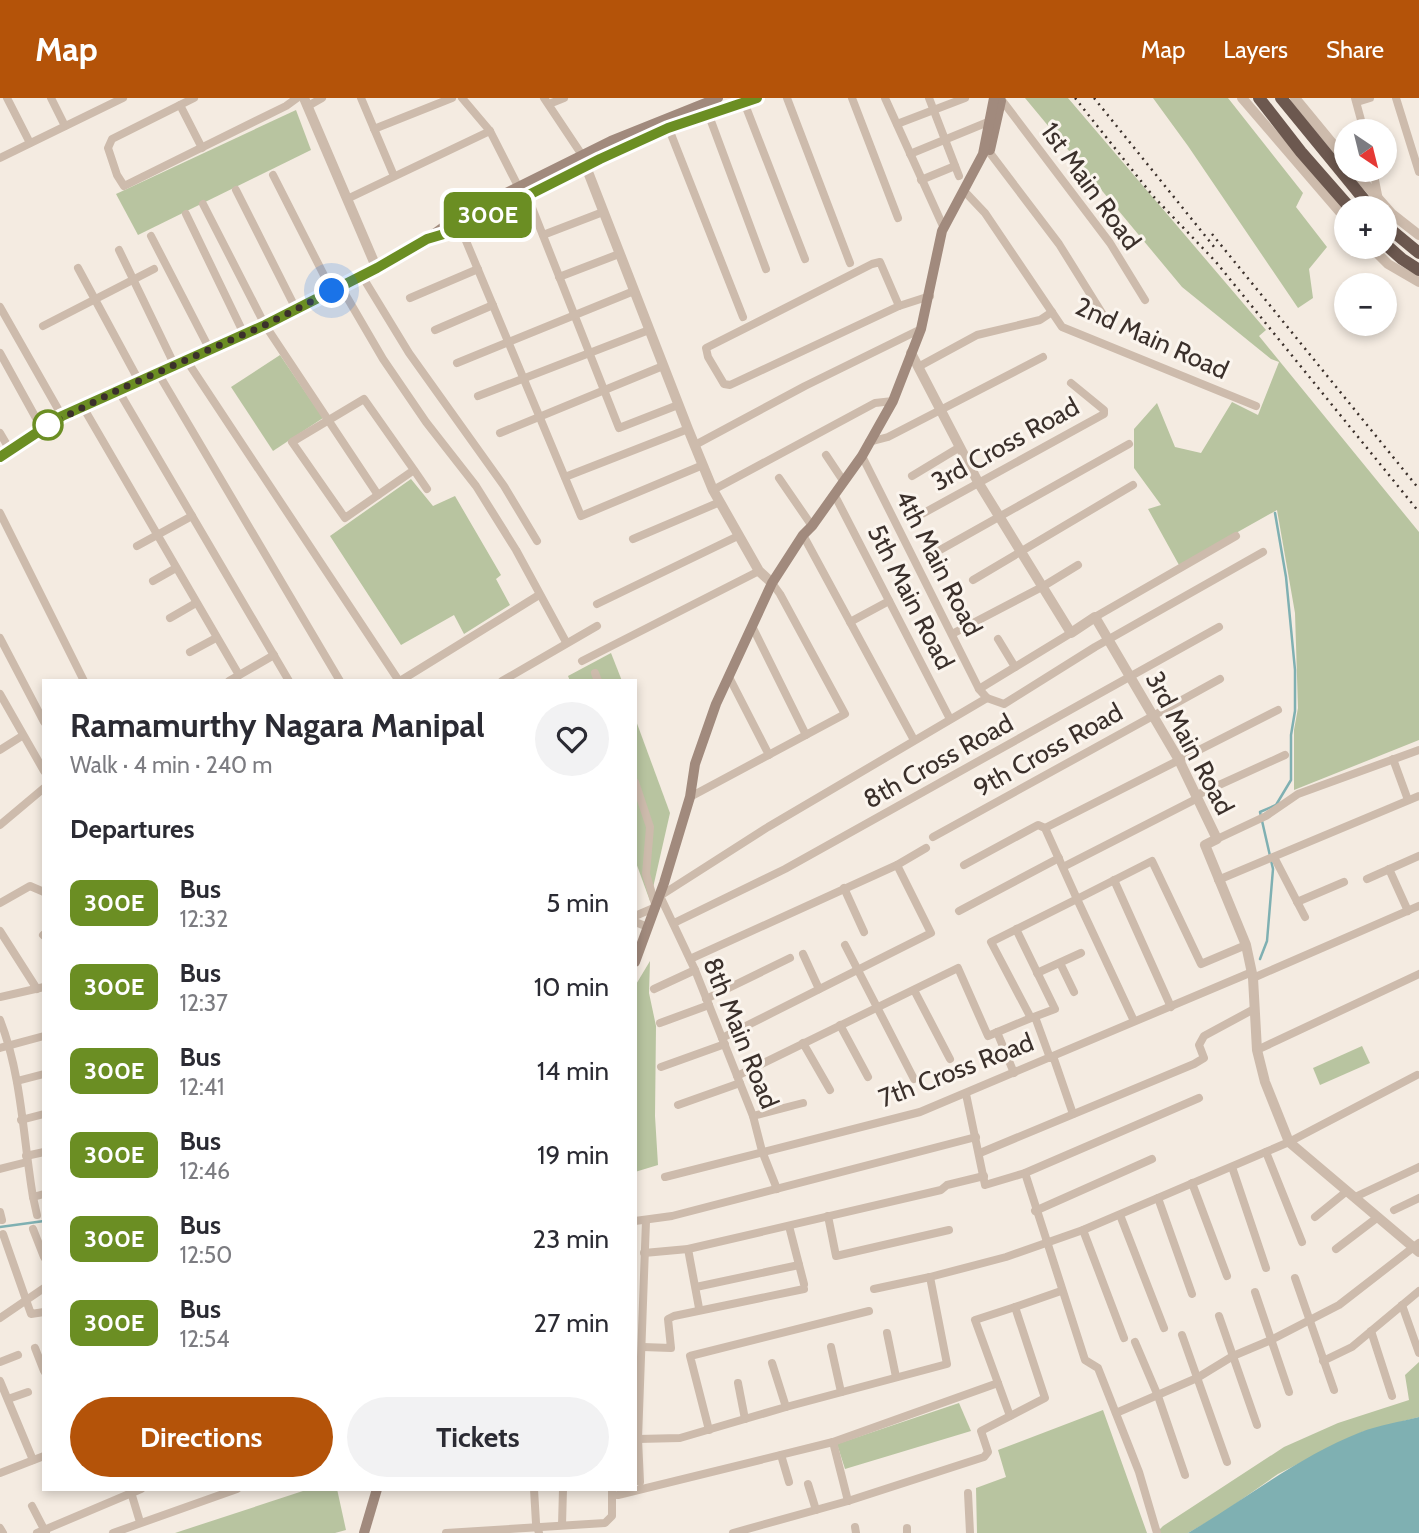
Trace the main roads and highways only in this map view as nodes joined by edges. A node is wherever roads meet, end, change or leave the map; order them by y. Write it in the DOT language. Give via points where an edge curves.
graph roads {
  1 [pos="757,98"];
  2 [pos="999,98"];
  3 [pos="1259,98"];
  4 [pos="1281,98"];
  5 [pos="713,104"];
  6 [pos="523,191"];
  7 [pos="1340,196"];
  8 [pos="1368,196"];
  9 [pos="1397,235"];
  10 [pos="427,239"];
  11 [pos="939,250"];
  12 [pos="1419,253"];
  13 [pos="1397,255"];
  14 [pos="1419,270"];
  15 [pos="0,457"];
  16 [pos="637,957"];
  17 [pos="376,1491"];
  18 [pos="364,1533"];
  1 -- 5 [label="main road"];
  2 -- 11 [label="main road" via="988,122 983,154 943,226"];
  2 -- 11 [label="main road" via="990,153"];
  3 -- 7 [label="highway"];
  4 -- 8 [label="highway"];
  5 -- 6 [label="main road"];
  6 -- 10 [label="main road" via="456,218"];
  6 -- 10 [label="main road" via="461,229"];
  9 -- 12 [label="highway"];
  10 -- 15 [label="main road" via="265,325 62,416"];
  11 -- 16 [label="main road" via="921,330 892,401 862,456 772,583 716,704"];
  13 -- 14 [label="highway"];
  17 -- 18 [label="main road"];
}
